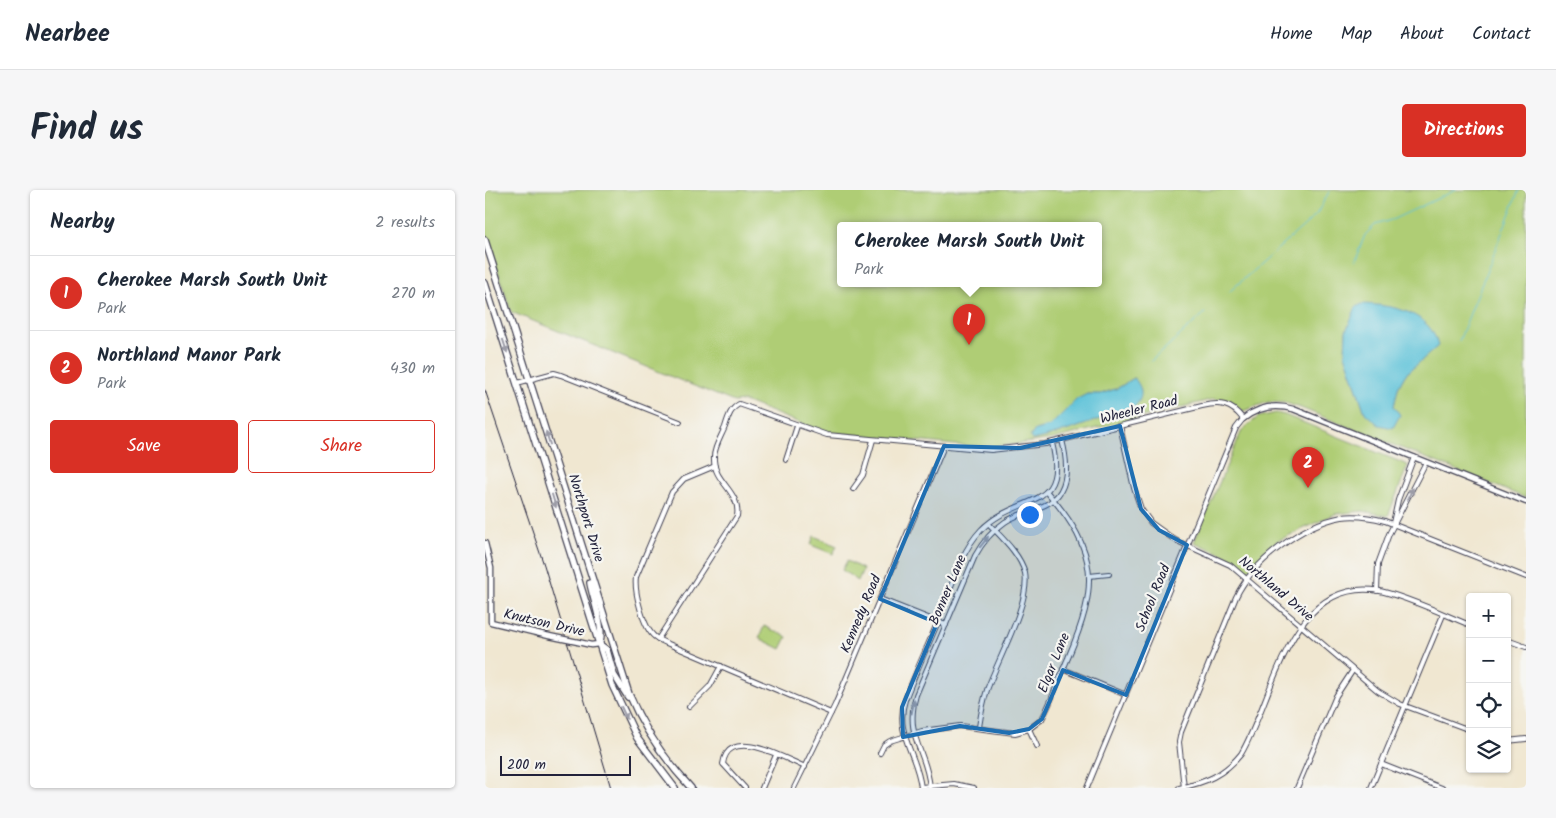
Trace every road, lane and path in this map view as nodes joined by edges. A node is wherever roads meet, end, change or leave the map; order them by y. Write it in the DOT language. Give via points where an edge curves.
graph roads {
  1 [pos="485,240"];
  2 [pos="485,283"];
  3 [pos="529,379"];
  4 [pos="517,383"];
  5 [pos="1243,419"];
  6 [pos="680,422"];
  7 [pos="797,426"];
  8 [pos="1120,426"];
  9 [pos="873,440"];
  10 [pos="1062,440"];
  11 [pos="1052,442"];
  12 [pos="944,446"];
  13 [pos="1413,457"];
  14 [pos="786,460"];
  15 [pos="1426,462"];
  16 [pos="715,466"];
  17 [pos="853,489"];
  18 [pos="1047,492"];
  19 [pos="1053,500"];
  20 [pos="1526,502"];
  21 [pos="989,524"];
  22 [pos="1393,525"];
  23 [pos="995,530"];
  24 [pos="485,543"];
  25 [pos="1187,546"];
  26 [pos="587,566"];
  27 [pos="1109,574"];
  28 [pos="1089,576"];
  29 [pos="1526,577"];
  30 [pos="1247,578"];
  31 [pos="1377,591"];
  32 [pos="880,599"];
  33 [pos="1443,615"];
  34 [pos="485,620"];
  35 [pos="491,622"];
  36 [pos="937,622"];
  37 [pos="1466,624"];
  38 [pos="946,625"];
  39 [pos="1302,625"];
  40 [pos="658,639"];
  41 [pos="1511,641"];
  42 [pos="599,644"];
  43 [pos="1526,647"];
  44 [pos="721,666"];
  45 [pos="1063,670"];
  46 [pos="1353,670"];
  47 [pos="1126,695"];
  48 [pos="1405,706"];
  49 [pos="634,707"];
  50 [pos="689,707"];
  51 [pos="831,713"];
  52 [pos="979,727"];
  53 [pos="1029,729"];
  54 [pos="1466,729"];
  55 [pos="913,734"];
  56 [pos="903,737"];
  57 [pos="1526,739"];
  58 [pos="1511,741"];
  59 [pos="1037,746"];
  60 [pos="880,753"];
  61 [pos="776,755"];
  62 [pos="1381,764"];
  63 [pos="805,767"];
  64 [pos="795,787"];
  65 [pos="801,787"];
  66 [pos="921,787"];
  67 [pos="930,787"];
  68 [pos="675,788"];
  69 [pos="691,788"];
  70 [pos="745,788"];
  71 [pos="762,788"];
  72 [pos="974,788"];
  73 [pos="1087,788"];
  74 [pos="1183,788"];
  75 [pos="1297,788"];
  76 [pos="1371,788"];
  77 [pos="1441,788"];
  1 -- 3 [label="main road, Northport Drive"];
  2 -- 4 [label="main road, Northport Drive, one-way"];
  3 -- 4 [label="street"];
  3 -- 6 [label="street" via="553,373 561,375"];
  26 -- 3 [label="main road, Northport Drive, one-way"];
  4 -- 42 [label="main road, Northport Drive, one-way"];
  5 -- 8 [label="street, Wheeler Road" via="1230,406 1220,402"];
  5 -- 13 [label="street" via="1265,407 1284,407"];
  5 -- 25 [label="street, School Road" via="1236,428"];
  7 -- 9 [label="street, Wheeler Road" via="827,435"];
  7 -- 14 [label="street"];
  7 -- 16 [label="street, Wheeler Road" via="743,404 737,405 732,409 716,448"];
  8 -- 10 [label="street, Wheeler Road"];
  8 -- 25 [label="street, Northland Drive" via="1141,509 1159,530"];
  9 -- 12 [label="street, Wheeler Road"];
  9 -- 17 [label="street" via="865,469"];
  10 -- 11 [label="street, Wheeler Road"];
  10 -- 19 [label="street" via="1067,475"];
  11 -- 12 [label="street, Wheeler Road" via="1003,450"];
  11 -- 18 [label="street" via="1057,467 1055,481"];
  12 -- 32 [label="street, Kennedy Road"];
  13 -- 15 [label="street"];
  13 -- 22 [label="street"];
  15 -- 20 [label="street"];
  22 -- 15 [label="street, one-way"];
  16 -- 40 [label="street" via="737,502 737,516"];
  16 -- 40 [label="street" via="684,479 672,492 636,577 635,589 643,618"];
  18 -- 19 [label="street, Elgar Lane"];
  18 -- 21 [label="street, Bonner Lane"];
  19 -- 23 [label="street, Bonner Lane" via="1006,521"];
  19 -- 28 [label="street, Elgar Lane" via="1077,532"];
  21 -- 23 [label="street"];
  21 -- 36 [label="street, Bonner Lane" via="969,548"];
  22 -- 29 [label="street"];
  22 -- 30 [label="street" via="1363,516 1336,519 1287,542"];
  22 -- 31 [label="street" via="1378,564"];
  38 -- 23 [label="street, Bonner Lane, one-way" via="975,556"];
  23 -- 52 [label="street" via="1021,564 1025,591 986,692"];
  24 -- 35 [label="street" via="491,568"];
  25 -- 30 [label="street, Northland Drive" via="1230,565"];
  25 -- 47 [label="street, School Road"];
  26 -- 42 [label="main road" via="600,626"];
  26 -- 49 [label="main road, Northport Drive"];
  27 -- 28 [label="street"];
  28 -- 45 [label="street, Elgar Lane" via="1085,616"];
  30 -- 39 [label="street, Northland Drive"];
  30 -- 74 [label="street" via="1236,596 1181,732"];
  31 -- 33 [label="street"];
  31 -- 39 [label="street" via="1337,596 1322,605"];
  32 -- 36 [label="street"];
  32 -- 51 [label="street, Kennedy Road"];
  33 -- 37 [label="street"];
  33 -- 48 [label="street"];
  34 -- 35 [label="street, Knutson Drive"];
  35 -- 42 [label="street, Knutson Drive, bridge" via="591,645"];
  36 -- 38 [label="street"];
  36 -- 56 [label="street, Bonner Lane, one-way" via="902,707"];
  55 -- 38 [label="street, Bonner Lane, one-way" via="916,695"];
  39 -- 46 [label="street, Northland Drive"];
  39 -- 74 [label="street" via="1290,641 1241,754 1214,778"];
  40 -- 44 [label="street"];
  41 -- 43 [label="street"];
  42 -- 49 [label="main road" via="607,650 619,684"];
  42 -- 68 [label="main road, Northport Drive, one-way" via="629,723 645,751"];
  44 -- 50 [label="street" via="710,686"];
  44 -- 51 [label="street"];
  45 -- 47 [label="street"];
  45 -- 53 [label="street, Elgar Lane" via="1042,719"];
  46 -- 48 [label="street, Northland Drive" via="1378,691"];
  46 -- 75 [label="street" via="1336,696"];
  47 -- 73 [label="street, School Road"];
  48 -- 54 [label="street, Northland Drive"];
  48 -- 62 [label="street"];
  49 -- 69 [label="main road, Northport Drive" via="671,766"];
  51 -- 63 [label="street, Kennedy Road"];
  52 -- 53 [label="street" via="1009,733"];
  52 -- 55 [label="street" via="960,726"];
  53 -- 59 [label="street"];
  55 -- 56 [label="street"];
  55 -- 67 [label="street, Bonner Lane"];
  56 -- 60 [label="street" via="885,744"];
  56 -- 66 [label="street, Bonner Lane"];
  57 -- 58 [label="street"];
  61 -- 63 [label="street"];
  61 -- 70 [label="street" via="745,745 727,754 724,766"];
  61 -- 71 [label="street"];
  62 -- 76 [label="street"];
  62 -- 77 [label="street"];
  63 -- 64 [label="street, Kennedy Road"];
  64 -- 65 [label="street"];
  66 -- 67 [label="street"];
  67 -- 72 [label="street" via="954,784"];
}
